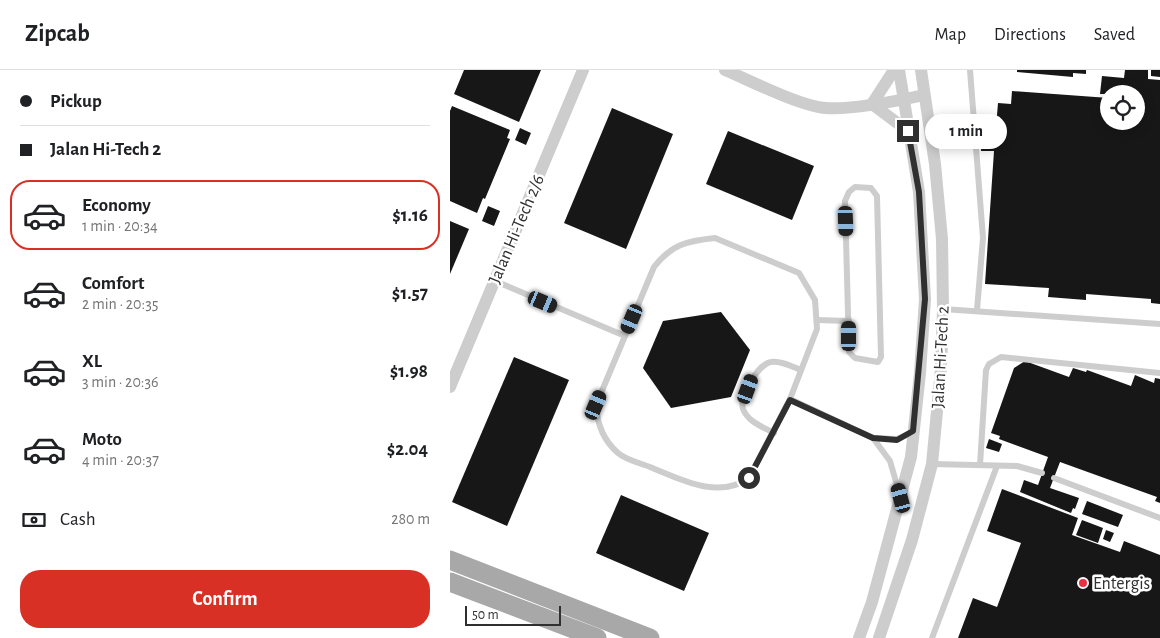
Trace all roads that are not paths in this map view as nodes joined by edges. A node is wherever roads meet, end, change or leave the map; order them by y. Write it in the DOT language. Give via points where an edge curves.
graph roads {
  1 [pos="583,70"];
  2 [pos="725,70"];
  3 [pos="894,70"];
  4 [pos="899,70"];
  5 [pos="921,70"];
  6 [pos="970,70"];
  7 [pos="924,95"];
  8 [pos="903,100"];
  9 [pos="872,104"];
  10 [pos="908,131"];
  11 [pos="494,281"];
  12 [pos="943,309"];
  13 [pos="977,310"];
  14 [pos="817,320"];
  15 [pos="849,321"];
  16 [pos="1160,324"];
  17 [pos="625,336"];
  18 [pos="801,370"];
  19 [pos="1160,373"];
  20 [pos="450,387"];
  21 [pos="790,400"];
  22 [pos="913,431"];
  23 [pos="774,433"];
  24 [pos="873,438"];
  25 [pos="932,464"];
  26 [pos="980,465"];
  27 [pos="997,466"];
  28 [pos="1042,473"];
  29 [pos="1054,478"];
  30 [pos="901,498"];
  31 [pos="1160,518"];
  32 [pos="450,560"];
  33 [pos="450,582"];
  34 [pos="597,638"];
  35 [pos="650,638"];
  36 [pos="859,638"];
  37 [pos="879,638"];
  38 [pos="932,638"];
  1 -- 11 [label="street, Jalan Hi-Tech 2/6"];
  2 -- 9 [label="street" via="825,108"];
  3 -- 9 [label="street"];
  4 -- 8 [label="street, Jalan Hi-Tech 2"];
  5 -- 7 [label="street, Jalan Hi-Tech 2"];
  6 -- 13 [label="lane" via="983,238"];
  7 -- 8 [label="street"];
  7 -- 12 [label="street, Jalan Hi-Tech 2" via="942,239"];
  8 -- 9 [label="street"];
  8 -- 10 [label="street, Jalan Hi-Tech 2"];
  9 -- 10 [label="street"];
  10 -- 22 [label="street, Jalan Hi-Tech 2" via="919,192 925,299"];
  11 -- 17 [label="lane"];
  11 -- 20 [label="street, Jalan Hi-Tech 2/6"];
  12 -- 13 [label="lane"];
  12 -- 25 [label="street, Jalan Hi-Tech 2"];
  13 -- 16 [label="lane"];
  14 -- 15 [label="lane"];
  14 -- 17 [label="lane" via="815,300 799,273 715,238 686,243 665,254 654,267"];
  14 -- 18 [label="lane"];
  15 -- 15 [label="lane" via="845,201 848,192 855,187 871,188 877,196 881,357 878,362 852,356 849,352"];
  17 -- 23 [label="lane" via="596,405 597,424 622,456 700,486 741,484 749,478"];
  18 -- 21 [label="lane"];
  18 -- 23 [label="lane" via="774,361 765,363 753,375 743,409 754,423"];
  19 -- 26 [label="lane" via="1002,357 994,360 986,370"];
  21 -- 23 [label="lane"];
  21 -- 24 [label="lane"];
  22 -- 24 [label="lane" via="897,440"];
  22 -- 30 [label="street, Jalan Hi-Tech 2" via="911,457"];
  24 -- 30 [label="lane" via="890,461"];
  25 -- 26 [label="lane"];
  25 -- 37 [label="street, Jalan Hi-Tech 2" via="912,540"];
  26 -- 27 [label="lane"];
  27 -- 28 [label="lane" via="1017,466"];
  27 -- 38 [label="lane"];
  29 -- 31 [label="lane"];
  30 -- 36 [label="street, Jalan Hi-Tech 2"];
  32 -- 35 [label="main road"];
  33 -- 34 [label="main road"];
}
